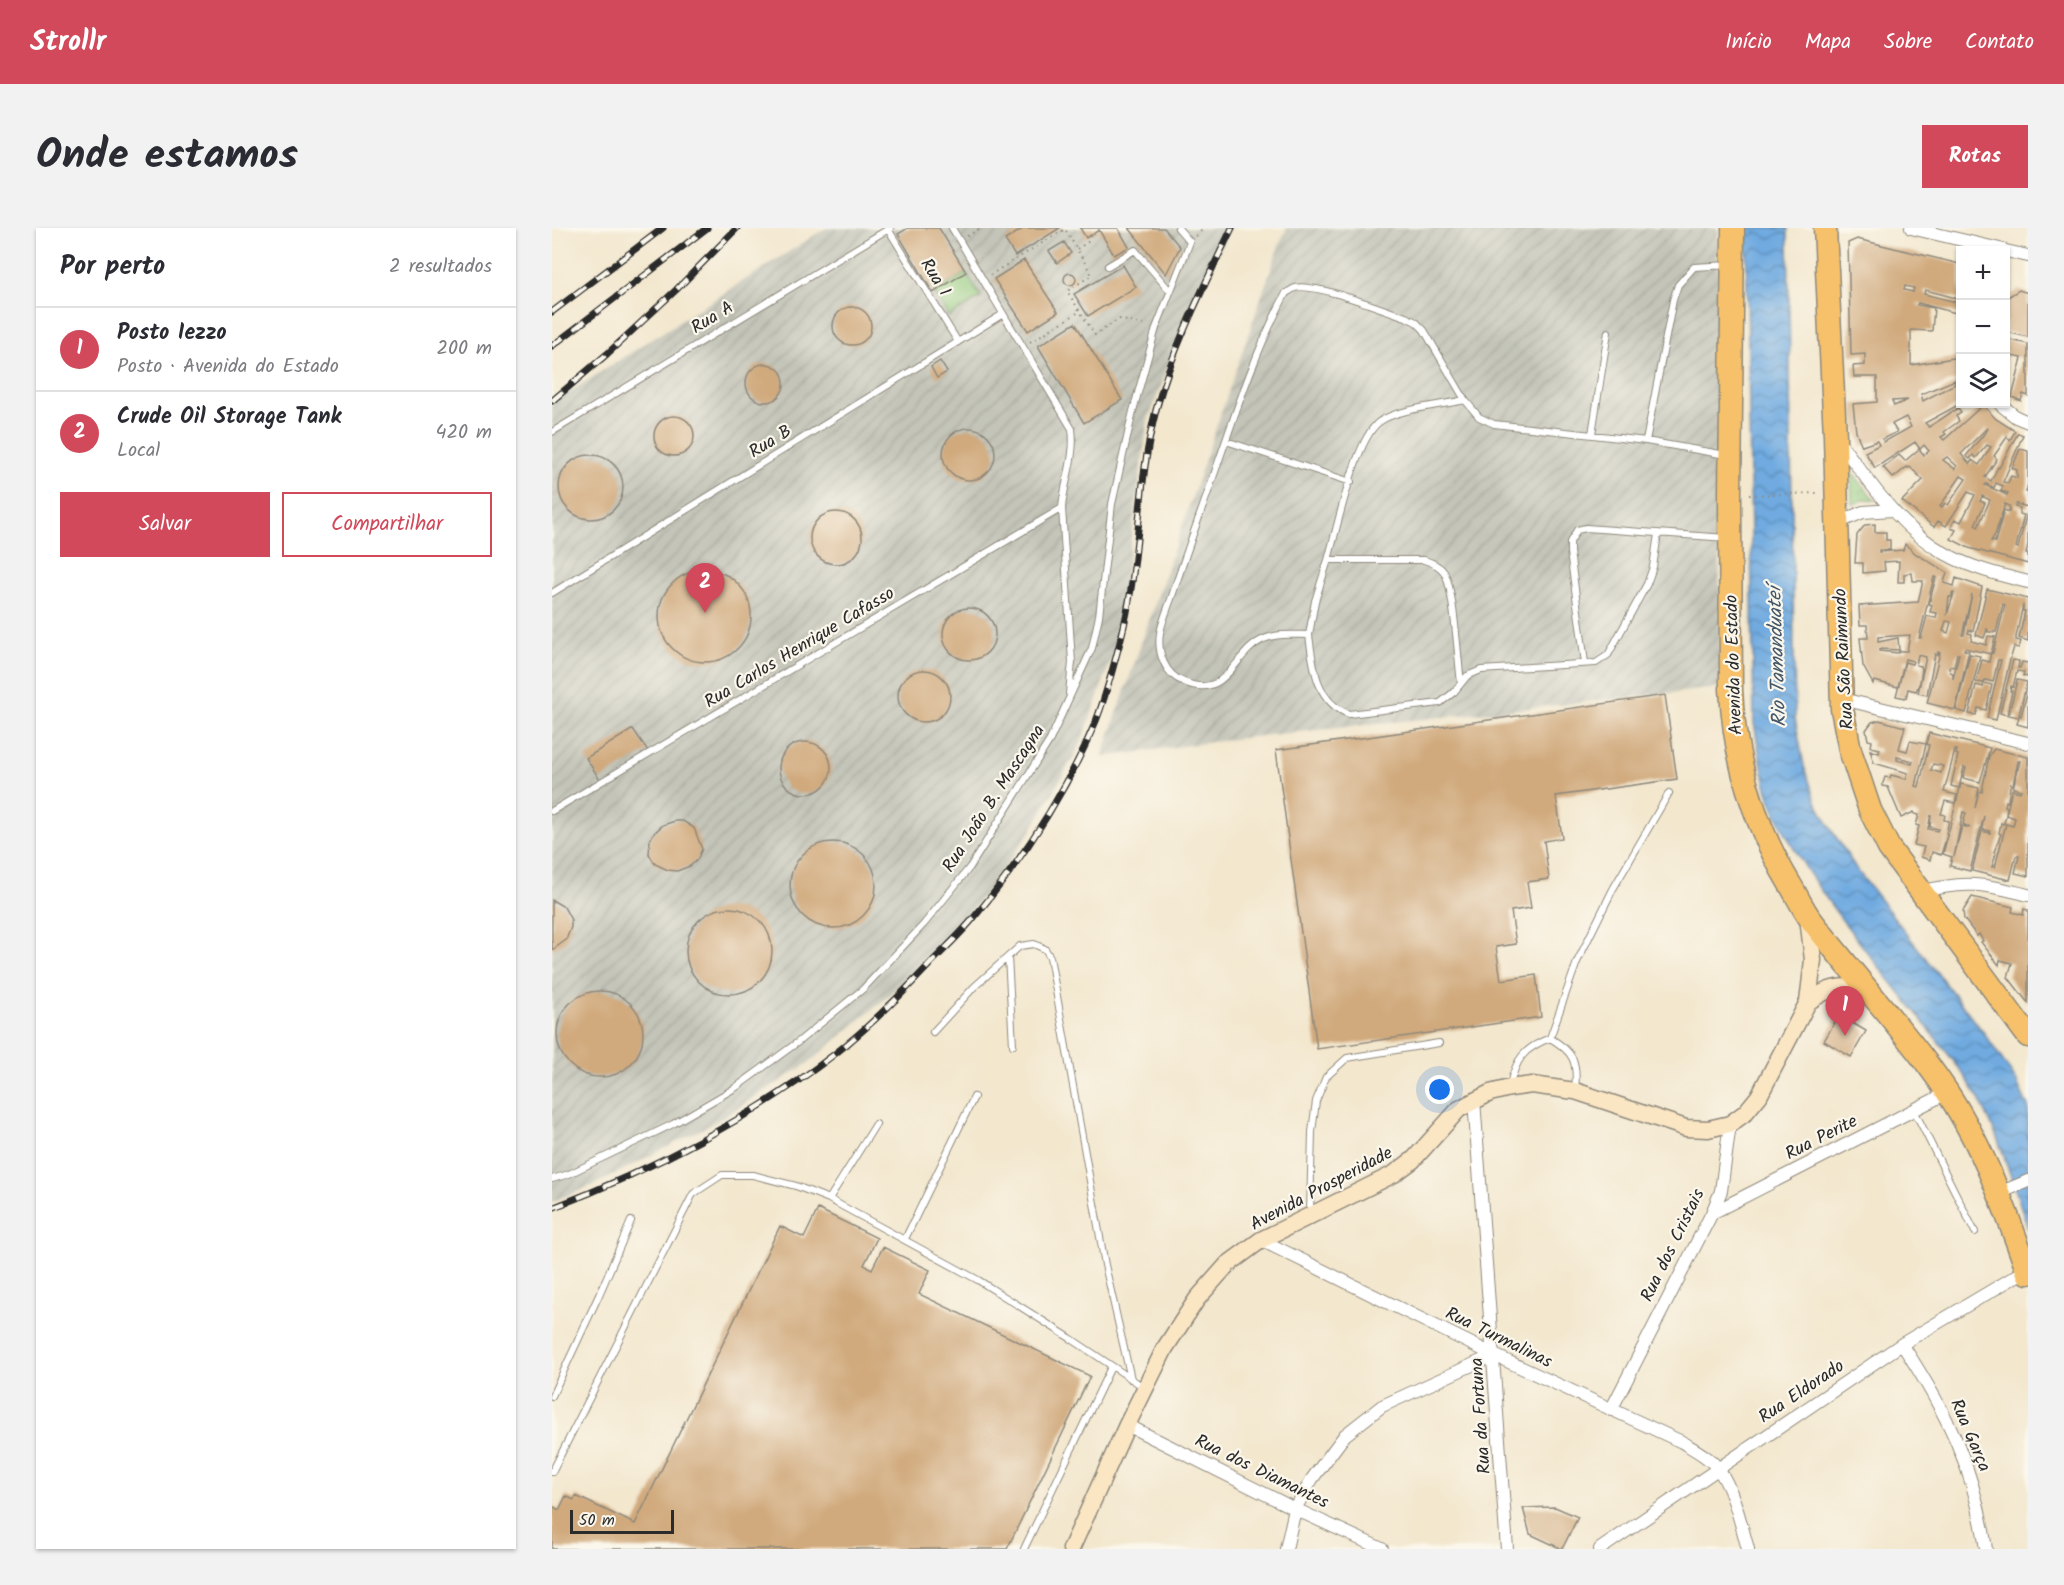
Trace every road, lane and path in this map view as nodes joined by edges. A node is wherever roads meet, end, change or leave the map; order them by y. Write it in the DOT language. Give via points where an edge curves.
graph roads {
  1 [pos="952,228"];
  2 [pos="981,228"];
  3 [pos="1065,228"];
  4 [pos="1178,228"];
  5 [pos="1733,228"];
  6 [pos="1825,228"];
  7 [pos="1911,228"];
  8 [pos="889,229"];
  9 [pos="1949,232"];
  10 [pos="1091,240"];
  11 [pos="960,241"];
  12 [pos="1987,246"];
  13 [pos="1077,249"];
  14 [pos="2010,252"];
  15 [pos="2028,256"];
  16 [pos="1732,264"];
  17 [pos="1108,266"];
  18 [pos="982,280"];
  19 [pos="1170,291"];
  20 [pos="1080,312"];
  21 [pos="1003,314"];
  22 [pos="1156,328"];
  23 [pos="1608,332"];
  24 [pos="958,342"];
  25 [pos="1022,347"];
  26 [pos="1465,400"];
  27 [pos="2005,408"];
  28 [pos="2028,422"];
  29 [pos="552,432"];
  30 [pos="1592,434"];
  31 [pos="1835,436"];
  32 [pos="1226,441"];
  33 [pos="1646,441"];
  34 [pos="1730,456"];
  35 [pos="1351,482"];
  36 [pos="1801,494"];
  37 [pos="1749,495"];
  38 [pos="1062,508"];
  39 [pos="1892,510"];
  40 [pos="1837,523"];
  41 [pos="1658,534"];
  42 [pos="1730,538"];
  43 [pos="1328,560"];
  44 [pos="2028,582"];
  45 [pos="552,593"];
  46 [pos="1309,635"];
  47 [pos="1585,663"];
  48 [pos="1461,683"];
  49 [pos="1068,697"];
  50 [pos="1842,699"];
  51 [pos="2028,743"];
  52 [pos="1669,793"];
  53 [pos="552,811"];
  54 [pos="1921,892"];
  55 [pos="2028,895"];
  56 [pos="1808,915"];
  57 [pos="1008,957"];
  58 [pos="1866,989"];
  59 [pos="1808,1002"];
  60 [pos="933,1032"];
  61 [pos="2028,1036"];
  62 [pos="1550,1038"];
  63 [pos="1439,1043"];
  64 [pos="1013,1045"];
  65 [pos="1510,1088"];
  66 [pos="1575,1091"];
  67 [pos="1947,1093"];
  68 [pos="974,1097"];
  69 [pos="1474,1100"];
  70 [pos="1914,1110"];
  71 [pos="876,1124"];
  72 [pos="1730,1124"];
  73 [pos="552,1179"];
  74 [pos="2028,1181"];
  75 [pos="2006,1190"];
  76 [pos="829,1199"];
  77 [pos="1712,1213"];
  78 [pos="1310,1217"];
  79 [pos="631,1221"];
  80 [pos="1975,1232"];
  81 [pos="905,1239"];
  82 [pos="1261,1240"];
  83 [pos="2028,1270"];
  84 [pos="1902,1344"];
  85 [pos="1494,1356"];
  86 [pos="1111,1367"];
  87 [pos="1138,1384"];
  88 [pos="552,1396"];
  89 [pos="1611,1410"];
  90 [pos="1127,1425"];
  91 [pos="1718,1468"];
  92 [pos="552,1472"];
  93 [pos="1295,1509"];
  94 [pos="1024,1549"];
  95 [pos="1071,1549"];
  96 [pos="1286,1549"];
  97 [pos="1382,1549"];
  98 [pos="1507,1549"];
  99 [pos="1600,1549"];
  100 [pos="1748,1549"];
  101 [pos="1986,1549"];
  1 -- 11 [label="lane"];
  2 -- 11 [label="path"];
  3 -- 13 [label="path"];
  3 -- 18 [label="path"];
  4 -- 19 [label="lane, Rua João B. Mascagna" via="1190,242"];
  5 -- 16 [label="highway, Avenida do Estado"];
  6 -- 31 [label="highway, Rua São Raimundo"];
  7 -- 9 [label="street"];
  8 -- 24 [label="lane, Rua I"];
  8 -- 29 [label="lane, Rua A"];
  9 -- 12 [label="street"];
  10 -- 13 [label="path"];
  11 -- 18 [label="lane"];
  13 -- 20 [label="path" via="1092,275 1067,291"];
  14 -- 15 [label="street"];
  16 -- 33 [label="lane" via="1694,267 1678,285"];
  16 -- 34 [label="highway, Avenida do Estado"];
  17 -- 19 [label="lane" via="1135,250"];
  18 -- 21 [label="lane"];
  19 -- 22 [label="lane, Rua João B. Mascagna"];
  20 -- 22 [label="path" via="1095,335 1119,319"];
  20 -- 25 [label="path"];
  21 -- 24 [label="lane, Rua B"];
  21 -- 25 [label="lane"];
  22 -- 49 [label="lane, Rua João B. Mascagna" via="1112,504 1092,648"];
  23 -- 30 [label="lane"];
  24 -- 45 [label="lane, Rua B"];
  25 -- 38 [label="lane" via="1072,429 1074,441"];
  26 -- 30 [label="lane" via="1479,417 1494,424"];
  26 -- 32 [label="lane" via="1416,322 1333,293 1296,288 1286,293 1280,306"];
  26 -- 35 [label="lane" via="1399,413 1380,421 1369,432"];
  27 -- 28 [label="street"];
  30 -- 33 [label="lane"];
  31 -- 39 [label="street"];
  31 -- 40 [label="highway, Rua São Raimundo"];
  32 -- 35 [label="lane"];
  32 -- 46 [label="lane" via="1160,634 1162,663 1183,682 1202,687 1220,682 1254,645 1265,639"];
  33 -- 34 [label="lane"];
  34 -- 42 [label="highway, Avenida do Estado"];
  35 -- 43 [label="lane"];
  36 -- 37 [label="path"];
  38 -- 49 [label="lane" via="1072,662"];
  38 -- 53 [label="lane, Rua Carlos Henrique Cafasso"];
  39 -- 40 [label="street" via="1863,512"];
  39 -- 44 [label="street" via="1944,554"];
  40 -- 50 [label="highway, Rua São Raimundo"];
  41 -- 42 [label="lane"];
  41 -- 47 [label="lane" via="1647,584 1619,637 1608,655 1596,663"];
  41 -- 47 [label="lane" via="1586,528 1573,534 1570,552"];
  42 -- 56 [label="highway, Avenida do Estado" via="1732,720 1739,760 1757,821"];
  43 -- 46 [label="lane"];
  43 -- 48 [label="lane" via="1424,560 1439,567 1450,591"];
  46 -- 48 [label="lane" via="1317,679 1324,695 1339,711 1349,714 1440,703"];
  47 -- 48 [label="lane" via="1481,670"];
  49 -- 73 [label="lane, Rua João B. Mascagna" via="1050,740 970,867 924,924 863,989 735,1088 673,1124"];
  50 -- 51 [label="street"];
  50 -- 54 [label="highway, Rua São Raimundo" via="1850,750 1870,810 1889,848"];
  52 -- 62 [label="lane" via="1613,889 1577,962"];
  54 -- 55 [label="street" via="1966,883"];
  54 -- 61 [label="highway, Rua São Raimundo"];
  56 -- 58 [label="highway, Avenida do Estado"];
  56 -- 59 [label="main road" via="1814,960"];
  57 -- 60 [label="lane"];
  57 -- 64 [label="lane"];
  57 -- 87 [label="lane" via="1020,946 1034,944 1050,957 1105,1265"];
  58 -- 59 [label="main road" via="1836,987"];
  58 -- 67 [label="highway, Avenida do Estado"];
  59 -- 72 [label="main road" via="1759,1096"];
  62 -- 65 [label="lane" via="1534,1044 1522,1055 1515,1065"];
  62 -- 66 [label="lane" via="1565,1047 1575,1060"];
  63 -- 78 [label="lane" via="1347,1058 1326,1077 1316,1101 1312,1132"];
  65 -- 66 [label="main road, Avenida Prosperidade" via="1532,1085"];
  65 -- 69 [label="main road, Avenida Prosperidade"];
  66 -- 72 [label="main road, Avenida Prosperidade" via="1686,1128"];
  67 -- 70 [label="street, Rua Perite"];
  67 -- 75 [label="highway, Avenida do Estado"];
  68 -- 81 [label="lane"];
  69 -- 78 [label="main road, Avenida Prosperidade" via="1459,1109 1413,1160 1394,1174"];
  69 -- 85 [label="street, Rua da Fortuna"];
  70 -- 77 [label="street, Rua Perite"];
  70 -- 80 [label="lane"];
  71 -- 76 [label="lane"];
  72 -- 77 [label="street, Rua dos Cristais" via="1721,1191"];
  74 -- 75 [label="street"];
  75 -- 83 [label="highway, Avenida do Estado"];
  76 -- 81 [label="lane"];
  76 -- 92 [label="lane" via="753,1175 722,1175 693,1194"];
  77 -- 89 [label="street, Rua dos Cristais"];
  78 -- 82 [label="main road, Avenida Prosperidade"];
  79 -- 88 [label="lane"];
  81 -- 86 [label="lane" via="1024,1307"];
  82 -- 85 [label="street, Rua Turmalinas"];
  82 -- 87 [label="main road, Avenida Prosperidade" via="1227,1265 1197,1299"];
  83 -- 84 [label="street, Rua Eldorado"];
  84 -- 91 [label="street, Rua Eldorado"];
  84 -- 101 [label="street, Rua Garça" via="1962,1450"];
  85 -- 89 [label="street, Rua Turmalinas"];
  85 -- 93 [label="street" via="1382,1406 1345,1436"];
  85 -- 98 [label="street, Rua da Fortuna"];
  86 -- 87 [label="lane"];
  86 -- 94 [label="lane"];
  87 -- 90 [label="main road, Avenida Prosperidade"];
  89 -- 91 [label="street, Rua Turmalinas" via="1682,1442"];
  90 -- 93 [label="street, Rua dos Diamantes"];
  90 -- 95 [label="main road, Avenida Prosperidade"];
  91 -- 99 [label="street, Rua Eldorado"];
  91 -- 100 [label="street"];
  93 -- 96 [label="street"];
  93 -- 97 [label="street, Rua dos Diamantes"];
}
